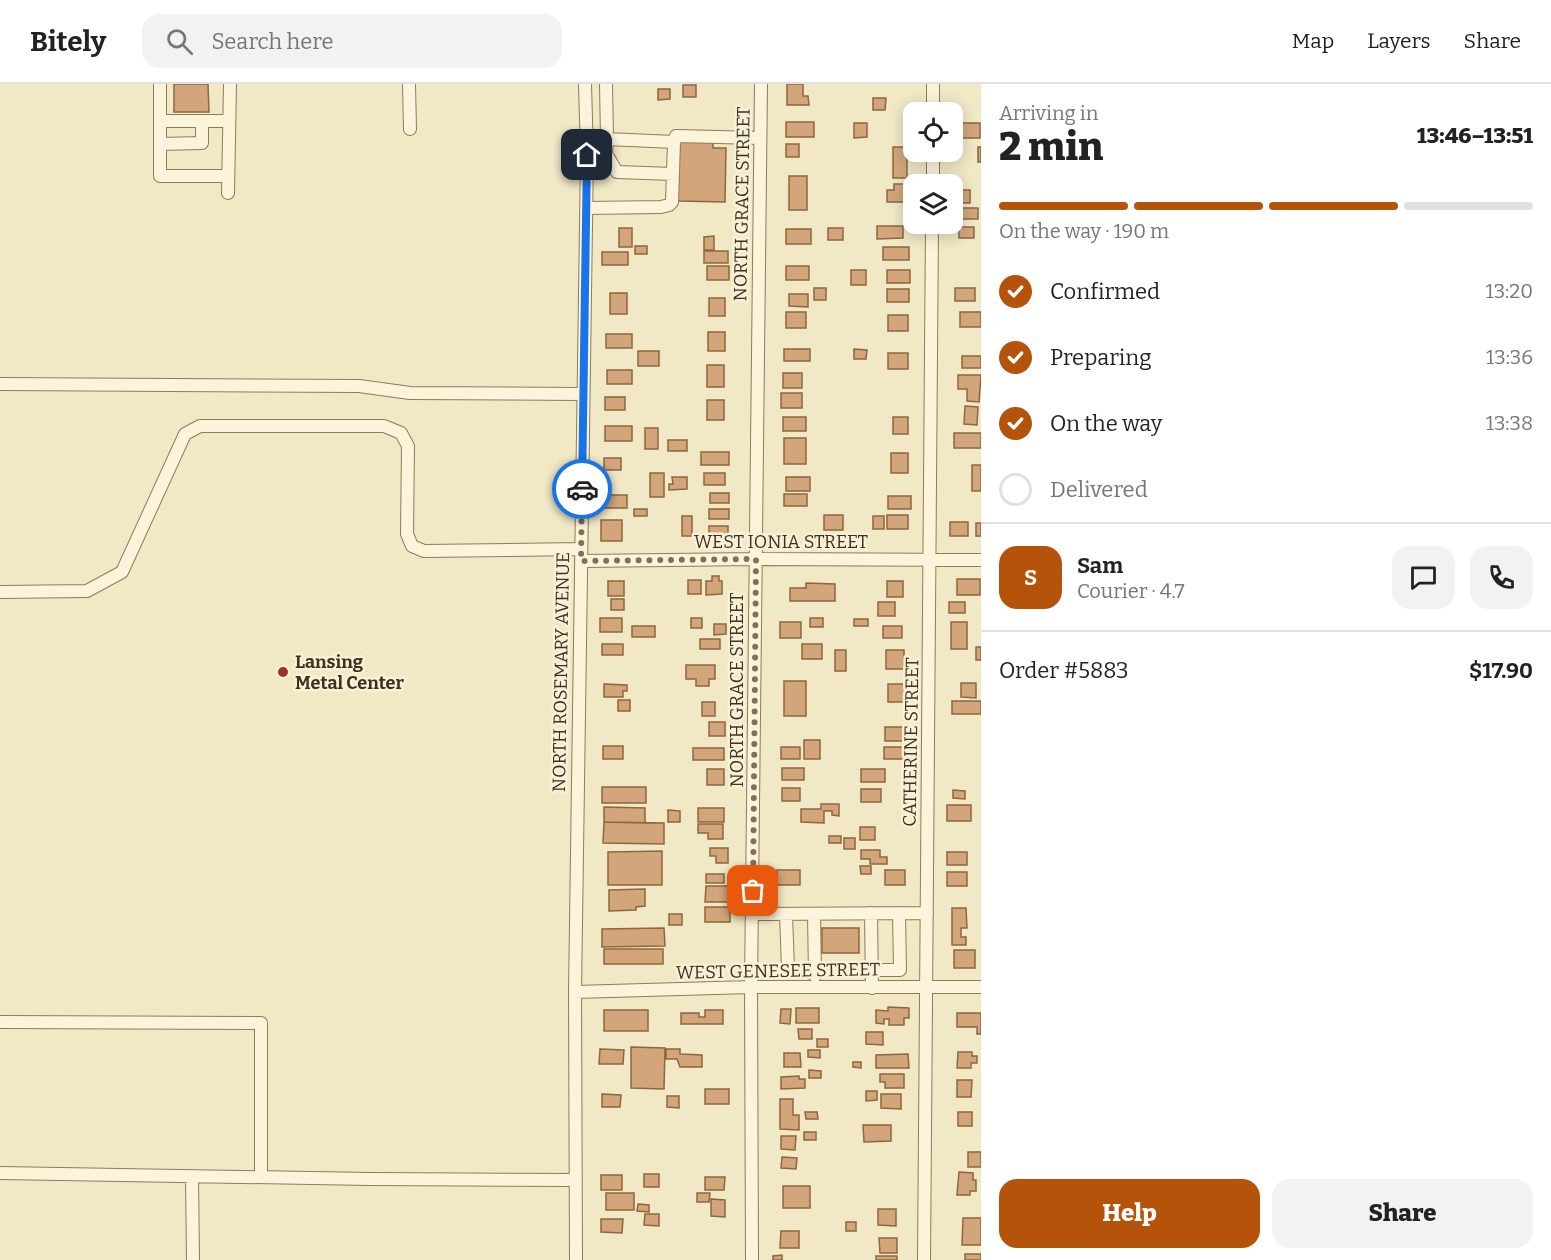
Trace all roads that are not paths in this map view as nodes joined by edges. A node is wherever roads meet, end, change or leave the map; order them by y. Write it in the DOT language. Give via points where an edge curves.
graph roads {
  1 [pos="160,84"];
  2 [pos="230,84"];
  3 [pos="409,84"];
  4 [pos="585,84"];
  5 [pos="606,84"];
  6 [pos="761,84"];
  7 [pos="933,84"];
  8 [pos="585,102"];
  9 [pos="933,102"];
  10 [pos="606,104"];
  11 [pos="160,121"];
  12 [pos="202,121"];
  13 [pos="229,121"];
  14 [pos="410,129"];
  15 [pos="760,138"];
  16 [pos="607,139"];
  17 [pos="674,142"];
  18 [pos="160,144"];
  19 [pos="606,154"];
  20 [pos="587,155"];
  21 [pos="673,174"];
  22 [pos="228,176"];
  23 [pos="228,193"];
  24 [pos="586,208"];
  25 [pos="932,234"];
  26 [pos="0,384"];
  27 [pos="583,394"];
  28 [pos="581,555"];
  29 [pos="756,559"];
  30 [pos="931,560"];
  31 [pos="981,560"];
  32 [pos="0,592"];
  33 [pos="871,913"];
  34 [pos="899,913"];
  35 [pos="927,913"];
  36 [pos="753,914"];
  37 [pos="786,914"];
  38 [pos="814,914"];
  39 [pos="815,969"];
  40 [pos="871,970"];
  41 [pos="751,987"];
  42 [pos="872,987"];
  43 [pos="927,987"];
  44 [pos="981,987"];
  45 [pos="815,988"];
  46 [pos="575,992"];
  47 [pos="0,1022"];
  48 [pos="0,1173"];
  49 [pos="192,1176"];
  50 [pos="261,1177"];
  51 [pos="576,1180"];
  52 [pos="193,1260"];
  53 [pos="576,1260"];
  54 [pos="752,1260"];
  55 [pos="924,1260"];
  1 -- 11 [label="street"];
  2 -- 13 [label="street"];
  3 -- 14 [label="street"];
  4 -- 8 [label="street, NORTH ROSEMARY AVENUE"];
  5 -- 10 [label="street"];
  6 -- 15 [label="street, NORTH GRACE STREET"];
  7 -- 9 [label="street"];
  8 -- 10 [label="street"];
  8 -- 20 [label="street, NORTH ROSEMARY AVENUE"];
  10 -- 16 [label="street"];
  11 -- 12 [label="street"];
  11 -- 18 [label="street"];
  12 -- 13 [label="street"];
  12 -- 18 [label="street" via="202,143"];
  13 -- 22 [label="street"];
  15 -- 17 [label="street" via="676,136"];
  15 -- 29 [label="street, NORTH GRACE STREET"];
  16 -- 17 [label="street"];
  16 -- 19 [label="street"];
  17 -- 21 [label="street"];
  18 -- 22 [label="street" via="160,176"];
  19 -- 20 [label="street"];
  19 -- 21 [label="street" via="617,172"];
  20 -- 24 [label="street, NORTH ROSEMARY AVENUE"];
  21 -- 24 [label="street" via="669,205"];
  22 -- 23 [label="street"];
  24 -- 27 [label="street, NORTH ROSEMARY AVENUE"];
  25 -- 30 [label="street, CATHERINE STREET"];
  26 -- 27 [label="street" via="359,386 410,393"];
  27 -- 28 [label="street, NORTH ROSEMARY AVENUE"];
  28 -- 29 [label="street, WEST IONIA STREET"];
  28 -- 32 [label="street, WEST IONIA STREET" via="424,550 412,546 407,534 408,446 401,433 384,426 200,426 185,434 122,572 87,591"];
  28 -- 46 [label="street, NORTH ROSEMARY AVENUE"];
  29 -- 30 [label="street, WEST IONIA STREET"];
  29 -- 36 [label="street, NORTH GRACE STREET"];
  30 -- 31 [label="street, WEST IONIA STREET"];
  30 -- 35 [label="street, CATHERINE STREET"];
  33 -- 34 [label="street"];
  33 -- 38 [label="street"];
  33 -- 40 [label="street"];
  34 -- 35 [label="street"];
  34 -- 40 [label="street" via="900,970"];
  35 -- 43 [label="street, CATHERINE STREET"];
  36 -- 37 [label="street"];
  36 -- 41 [label="street, NORTH GRACE STREET"];
  37 -- 38 [label="street"];
  37 -- 39 [label="street" via="788,969"];
  38 -- 39 [label="street"];
  39 -- 45 [label="street"];
  40 -- 42 [label="street"];
  41 -- 45 [label="street, WEST GENESEE STREET"];
  41 -- 46 [label="street, WEST GENESEE STREET"];
  41 -- 54 [label="street, NORTH GRACE STREET"];
  42 -- 43 [label="street, WEST GENESEE STREET"];
  42 -- 45 [label="street, WEST GENESEE STREET"];
  43 -- 44 [label="street, WEST GENESEE STREET"];
  43 -- 55 [label="street, CATHERINE STREET"];
  46 -- 51 [label="street, NORTH ROSEMARY AVENUE"];
  47 -- 50 [label="street" via="261,1023"];
  48 -- 49 [label="street"];
  49 -- 50 [label="street"];
  49 -- 52 [label="street"];
  50 -- 51 [label="street"];
  51 -- 53 [label="street, NORTH ROSEMARY AVENUE"];
}
